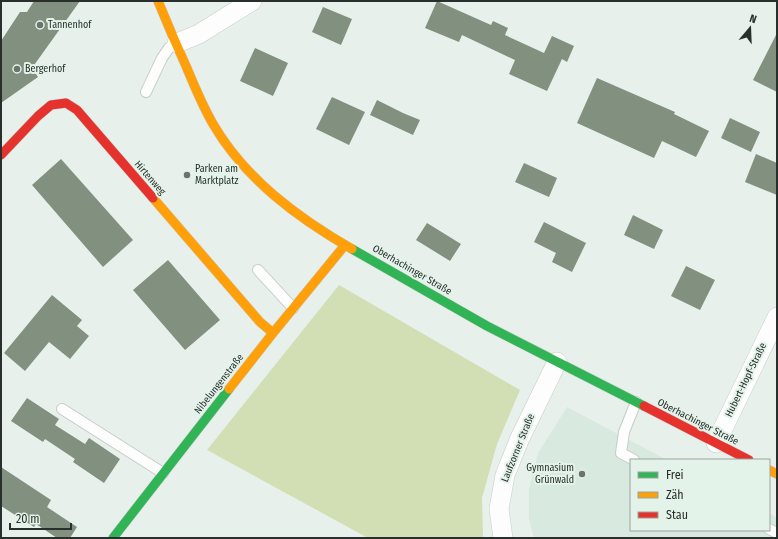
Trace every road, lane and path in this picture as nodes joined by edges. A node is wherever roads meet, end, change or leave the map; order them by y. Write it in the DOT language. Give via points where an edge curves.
graph roads {
  1 [pos="158,1"];
  2 [pos="252,1"];
  3 [pos="177,43"];
  4 [pos="146,92"];
  5 [pos="1,155"];
  6 [pos="345,245"];
  7 [pos="258,270"];
  8 [pos="293,308"];
  9 [pos="777,317"];
  10 [pos="273,332"];
  11 [pos="557,362"];
  12 [pos="636,402"];
  13 [pos="62,409"];
  14 [pos="716,443"];
  15 [pos="632,459"];
  16 [pos="747,459"];
  17 [pos="163,473"];
  18 [pos="113,538"];
  19 [pos="503,538"];
  1 -- 3 [label="main road, Oberhachinger Straße"];
  2 -- 3 [label="street" via="199,34"];
  3 -- 4 [label="lane" via="169,48 162,58"];
  3 -- 6 [label="main road, Oberhachinger Straße" via="213,124 248,171 299,216"];
  5 -- 10 [label="main road, Hirtenweg" via="51,105 66,103 76,110 260,322"];
  6 -- 8 [label="main road, Nibelungenstraße"];
  6 -- 11 [label="main road, Oberhachinger Straße" via="487,326"];
  7 -- 8 [label="lane"];
  8 -- 10 [label="main road, Nibelungenstraße"];
  9 -- 14 [label="street, Hubert-Hopf-Straße"];
  10 -- 17 [label="main road, Nibelungenstraße"];
  11 -- 12 [label="main road, Oberhachinger Straße"];
  11 -- 19 [label="street, Laufzorner Straße" via="505,475 499,509"];
  12 -- 14 [label="main road, Oberhachinger Straße"];
  12 -- 15 [label="lane" via="624,432 621,453"];
  13 -- 17 [label="lane"];
  14 -- 16 [label="main road, Oberhachinger Straße"];
  17 -- 18 [label="main road, Nibelungenstraße"];
}
